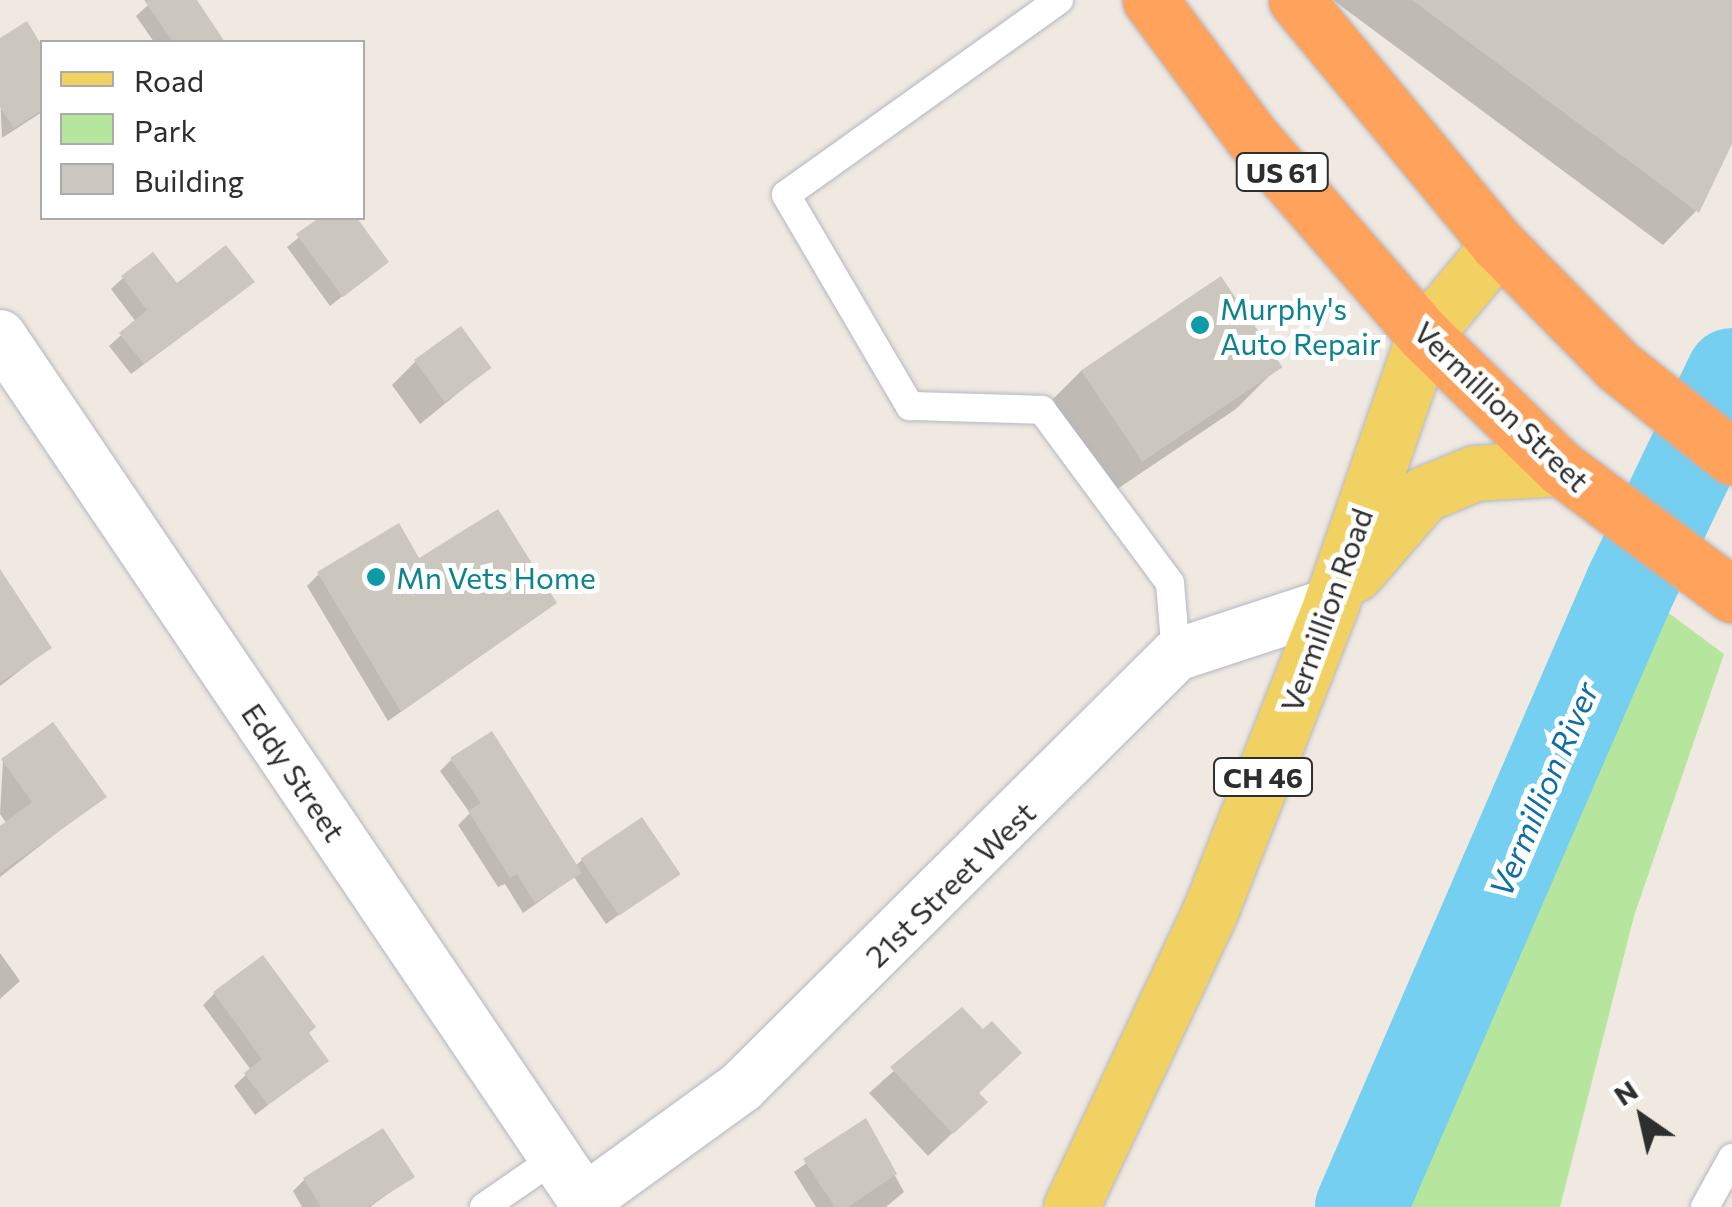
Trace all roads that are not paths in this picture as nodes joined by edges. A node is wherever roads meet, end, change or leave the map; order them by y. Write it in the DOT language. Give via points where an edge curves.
graph roads {
  1 [pos="1060,0"];
  2 [pos="1150,0"];
  3 [pos="1296,0"];
  4 [pos="1499,244"];
  5 [pos="0,336"];
  6 [pos="1424,336"];
  7 [pos="1732,457"];
  8 [pos="1561,468"];
  9 [pos="1732,594"];
  10 [pos="1331,604"];
  11 [pos="1176,655"];
  12 [pos="555,1158"];
  13 [pos="1732,1158"];
  14 [pos="587,1204"];
  15 [pos="484,1207"];
  16 [pos="1071,1207"];
  17 [pos="1705,1207"];
  1 -- 11 [label="lane" via="786,195 910,406 1042,410 1170,584"];
  2 -- 6 [label="highway, Vermillion Street / US 61" via="1251,136"];
  3 -- 4 [label="highway"];
  4 -- 6 [label="main road, Vermillion Road / CH 46"];
  4 -- 7 [label="highway" via="1618,366"];
  5 -- 12 [label="street, Eddy Street"];
  6 -- 8 [label="highway, Vermillion Street / US 61"];
  6 -- 10 [label="main road, Vermillion Road / CH 46"];
  8 -- 9 [label="highway, Vermillion Street / US 61"];
  8 -- 10 [label="main road" via="1475,473 1424,494"];
  10 -- 11 [label="street, 21st Street West"];
  10 -- 16 [label="main road, Vermillion Road / CH 46" via="1211,909"];
  11 -- 14 [label="street, 21st Street West" via="742,1087"];
  12 -- 14 [label="street, Eddy Street"];
  12 -- 15 [label="lane"];
  13 -- 17 [label="lane"];
}
